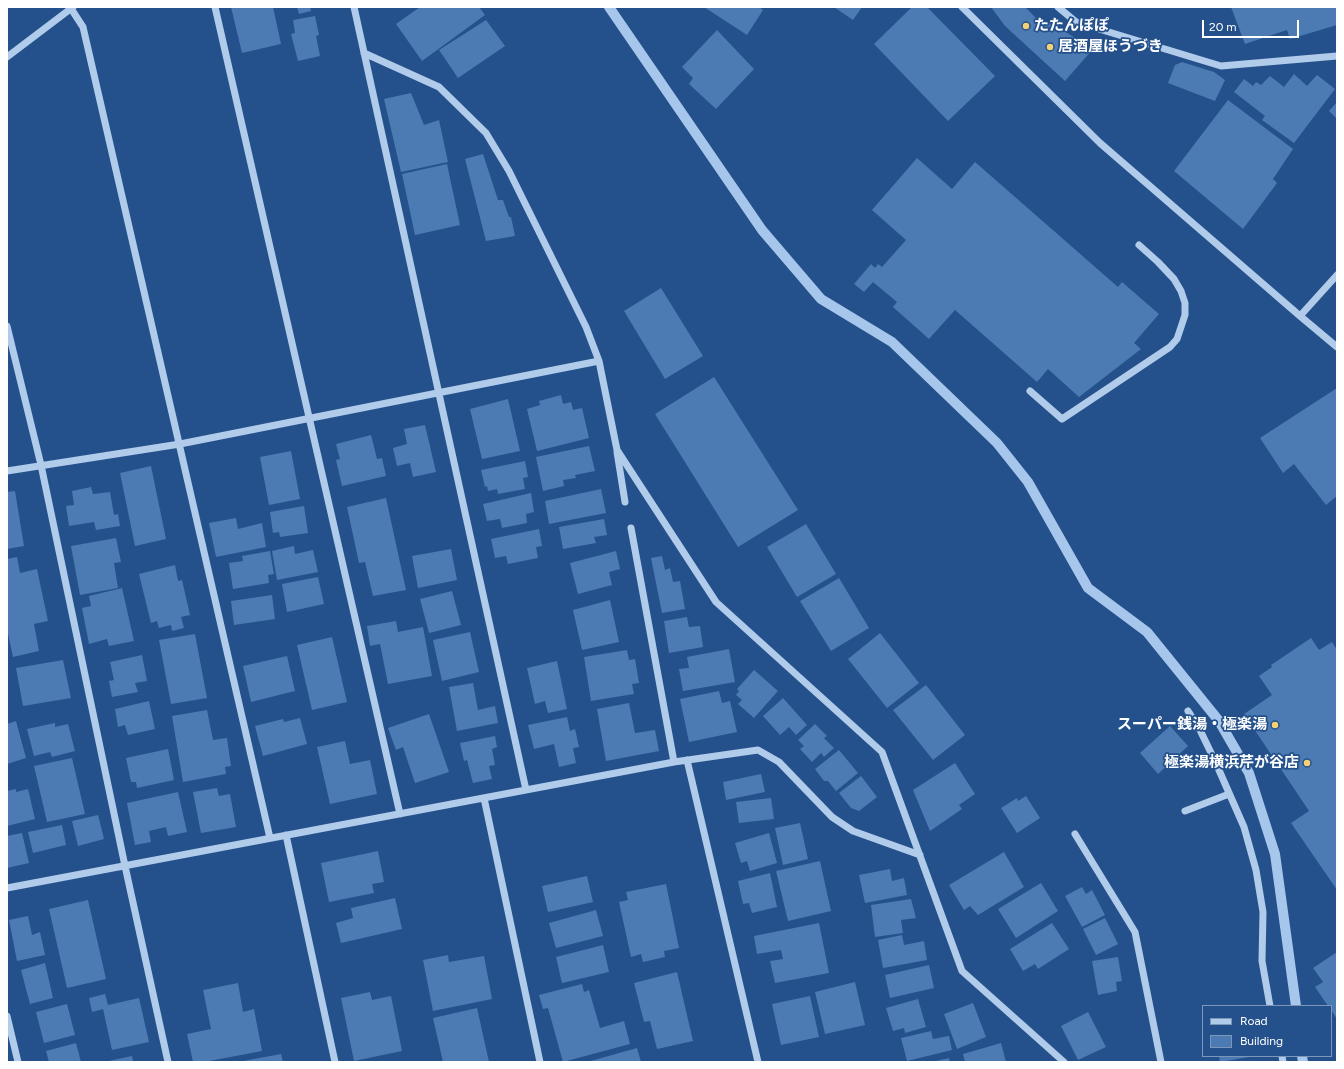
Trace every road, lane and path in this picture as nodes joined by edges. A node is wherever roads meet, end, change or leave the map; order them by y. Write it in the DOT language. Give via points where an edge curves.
graph roads {
  1 [pos="71,7"];
  2 [pos="215,7"];
  3 [pos="354,7"];
  4 [pos="962,7"];
  5 [pos="1058,7"];
  6 [pos="364,53"];
  7 [pos="1337,56"];
  8 [pos="7,57"];
  9 [pos="1139,245"];
  10 [pos="1337,275"];
  11 [pos="1300,316"];
  12 [pos="7,326"];
  13 [pos="1337,347"];
  14 [pos="599,361"];
  15 [pos="1030,391"];
  16 [pos="438,392"];
  17 [pos="309,419"];
  18 [pos="180,444"];
  19 [pos="617,450"];
  20 [pos="40,465"];
  21 [pos="7,470"];
  22 [pos="625,502"];
  23 [pos="631,528"];
  24 [pos="1188,711"];
  25 [pos="687,760"];
  26 [pos="674,762"];
  27 [pos="526,790"];
  28 [pos="1229,794"];
  29 [pos="484,798"];
  30 [pos="1185,811"];
  31 [pos="400,814"];
  32 [pos="1076,834"];
  33 [pos="286,835"];
  34 [pos="270,838"];
  35 [pos="920,855"];
  36 [pos="125,866"];
  37 [pos="7,888"];
  38 [pos="1270,1005"];
  39 [pos="7,1016"];
  40 [pos="18,1062"];
  41 [pos="168,1062"];
  42 [pos="335,1062"];
  43 [pos="540,1062"];
  44 [pos="758,1062"];
  45 [pos="1064,1062"];
  46 [pos="1161,1062"];
  1 -- 8 [label="street"];
  1 -- 18 [label="street" via="83,27"];
  2 -- 17 [label="street"];
  3 -- 6 [label="street"];
  4 -- 11 [label="street" via="1100,143"];
  5 -- 7 [label="street" via="1076,22 1221,66"];
  6 -- 14 [label="street" via="439,87 486,133 509,171 586,327"];
  6 -- 16 [label="street"];
  9 -- 15 [label="street" via="1174,279 1181,291 1185,315 1177,339 1170,347 1062,419"];
  10 -- 11 [label="street"];
  11 -- 13 [label="street"];
  12 -- 20 [label="street"];
  14 -- 16 [label="street"];
  14 -- 19 [label="street"];
  16 -- 17 [label="street"];
  16 -- 27 [label="street"];
  17 -- 18 [label="street"];
  17 -- 31 [label="street"];
  18 -- 20 [label="street"];
  18 -- 34 [label="street"];
  19 -- 22 [label="street"];
  19 -- 35 [label="street" via="716,602 882,752"];
  20 -- 21 [label="street"];
  20 -- 36 [label="street"];
  23 -- 26 [label="street"];
  24 -- 28 [label="street" via="1199,728"];
  25 -- 26 [label="street"];
  25 -- 35 [label="street" via="758,750 779,762 832,817 853,831"];
  25 -- 44 [label="street"];
  26 -- 27 [label="street"];
  27 -- 29 [label="street"];
  28 -- 30 [label="street"];
  28 -- 38 [label="street" via="1244,827 1256,870 1263,912 1262,960"];
  29 -- 31 [label="street"];
  29 -- 43 [label="street"];
  31 -- 33 [label="street"];
  32 -- 46 [label="street" via="1135,932"];
  33 -- 34 [label="street"];
  33 -- 42 [label="street"];
  34 -- 36 [label="street"];
  35 -- 45 [label="street" via="962,971"];
  36 -- 37 [label="street"];
  36 -- 41 [label="street"];
  39 -- 40 [label="street"];
}
